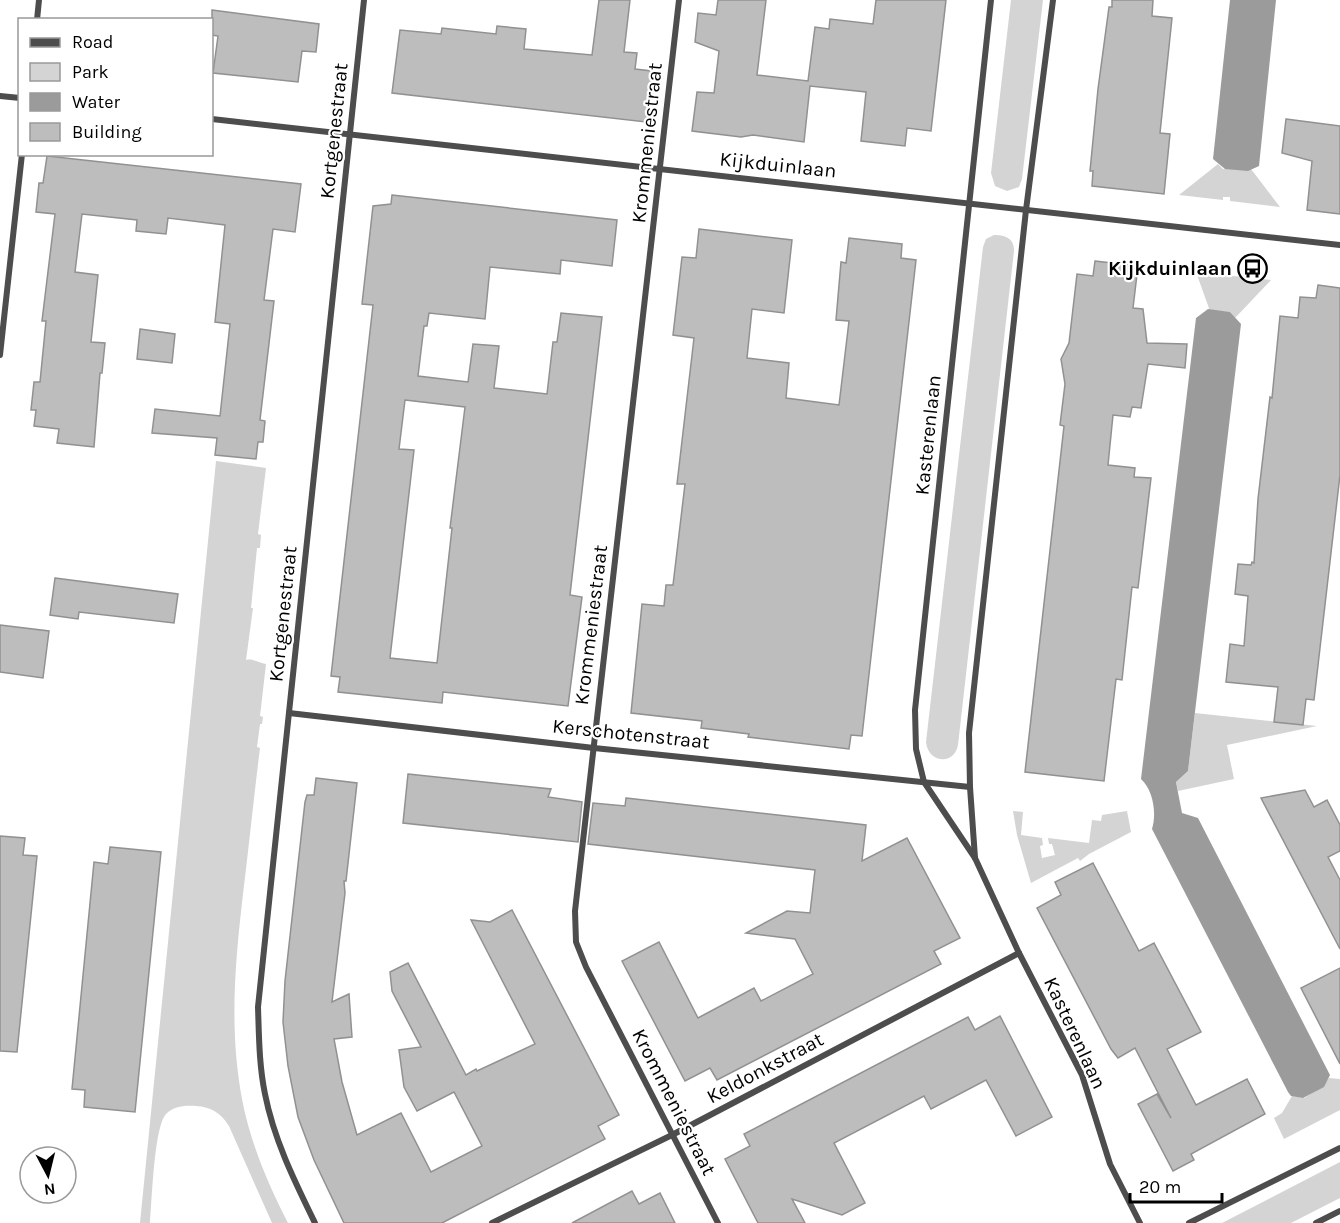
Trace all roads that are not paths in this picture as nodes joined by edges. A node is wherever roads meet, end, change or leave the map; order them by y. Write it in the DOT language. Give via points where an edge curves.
graph roads {
  1 [pos="39,0"];
  2 [pos="364,0"];
  3 [pos="679,0"];
  4 [pos="992,0"];
  5 [pos="1053,0"];
  6 [pos="37,18"];
  7 [pos="0,96"];
  8 [pos="18,98"];
  9 [pos="213,119"];
  10 [pos="350,134"];
  11 [pos="22,156"];
  12 [pos="661,169"];
  13 [pos="969,203"];
  14 [pos="1026,210"];
  15 [pos="1340,245"];
  16 [pos="0,355"];
  17 [pos="289,713"];
  18 [pos="594,748"];
  19 [pos="924,782"];
  20 [pos="970,787"];
  21 [pos="975,858"];
  22 [pos="1019,953"];
  23 [pos="672,1135"];
  24 [pos="1340,1148"];
  25 [pos="1340,1210"];
  26 [pos="315,1223"];
  27 [pos="492,1223"];
  28 [pos="718,1223"];
  29 [pos="1140,1223"];
  30 [pos="1189,1223"];
  31 [pos="1316,1223"];
  1 -- 6 [label="street"];
  2 -- 10 [label="street, Kortgenestraat"];
  3 -- 12 [label="street, Krommeniestraat"];
  4 -- 13 [label="street, Kasterenlaan"];
  5 -- 14 [label="street, Kasterenlaan"];
  7 -- 8 [label="street"];
  9 -- 10 [label="street, Kijkduinlaan"];
  10 -- 12 [label="street, Kijkduinlaan"];
  10 -- 17 [label="street, Kortgenestraat"];
  11 -- 16 [label="street"];
  12 -- 13 [label="street, Kijkduinlaan"];
  12 -- 18 [label="street, Krommeniestraat"];
  13 -- 14 [label="street, Kijkduinlaan"];
  13 -- 19 [label="street, Kasterenlaan" via="915,710 916,749"];
  14 -- 15 [label="street, Kijkduinlaan"];
  14 -- 20 [label="street, Kasterenlaan" via="969,733"];
  17 -- 18 [label="street, Kerschotenstraat"];
  17 -- 26 [label="street, Kortgenestraat" via="258,1007 259,1052 265,1095 276,1131 290,1172"];
  18 -- 19 [label="street, Kerschotenstraat"];
  18 -- 23 [label="street, Krommeniestraat" via="575,911 576,942"];
  19 -- 20 [label="street, Kerschotenstraat"];
  19 -- 21 [label="street, Kasterenlaan"];
  20 -- 21 [label="street, Kasterenlaan"];
  21 -- 22 [label="street, Kasterenlaan"];
  22 -- 23 [label="street, Keldonkstraat"];
  22 -- 29 [label="street, Kasterenlaan" via="1082,1075 1110,1164"];
  23 -- 27 [label="street, Keldonkstraat"];
  23 -- 28 [label="street, Krommeniestraat"];
  24 -- 30 [label="street"];
  25 -- 31 [label="street"];
}
